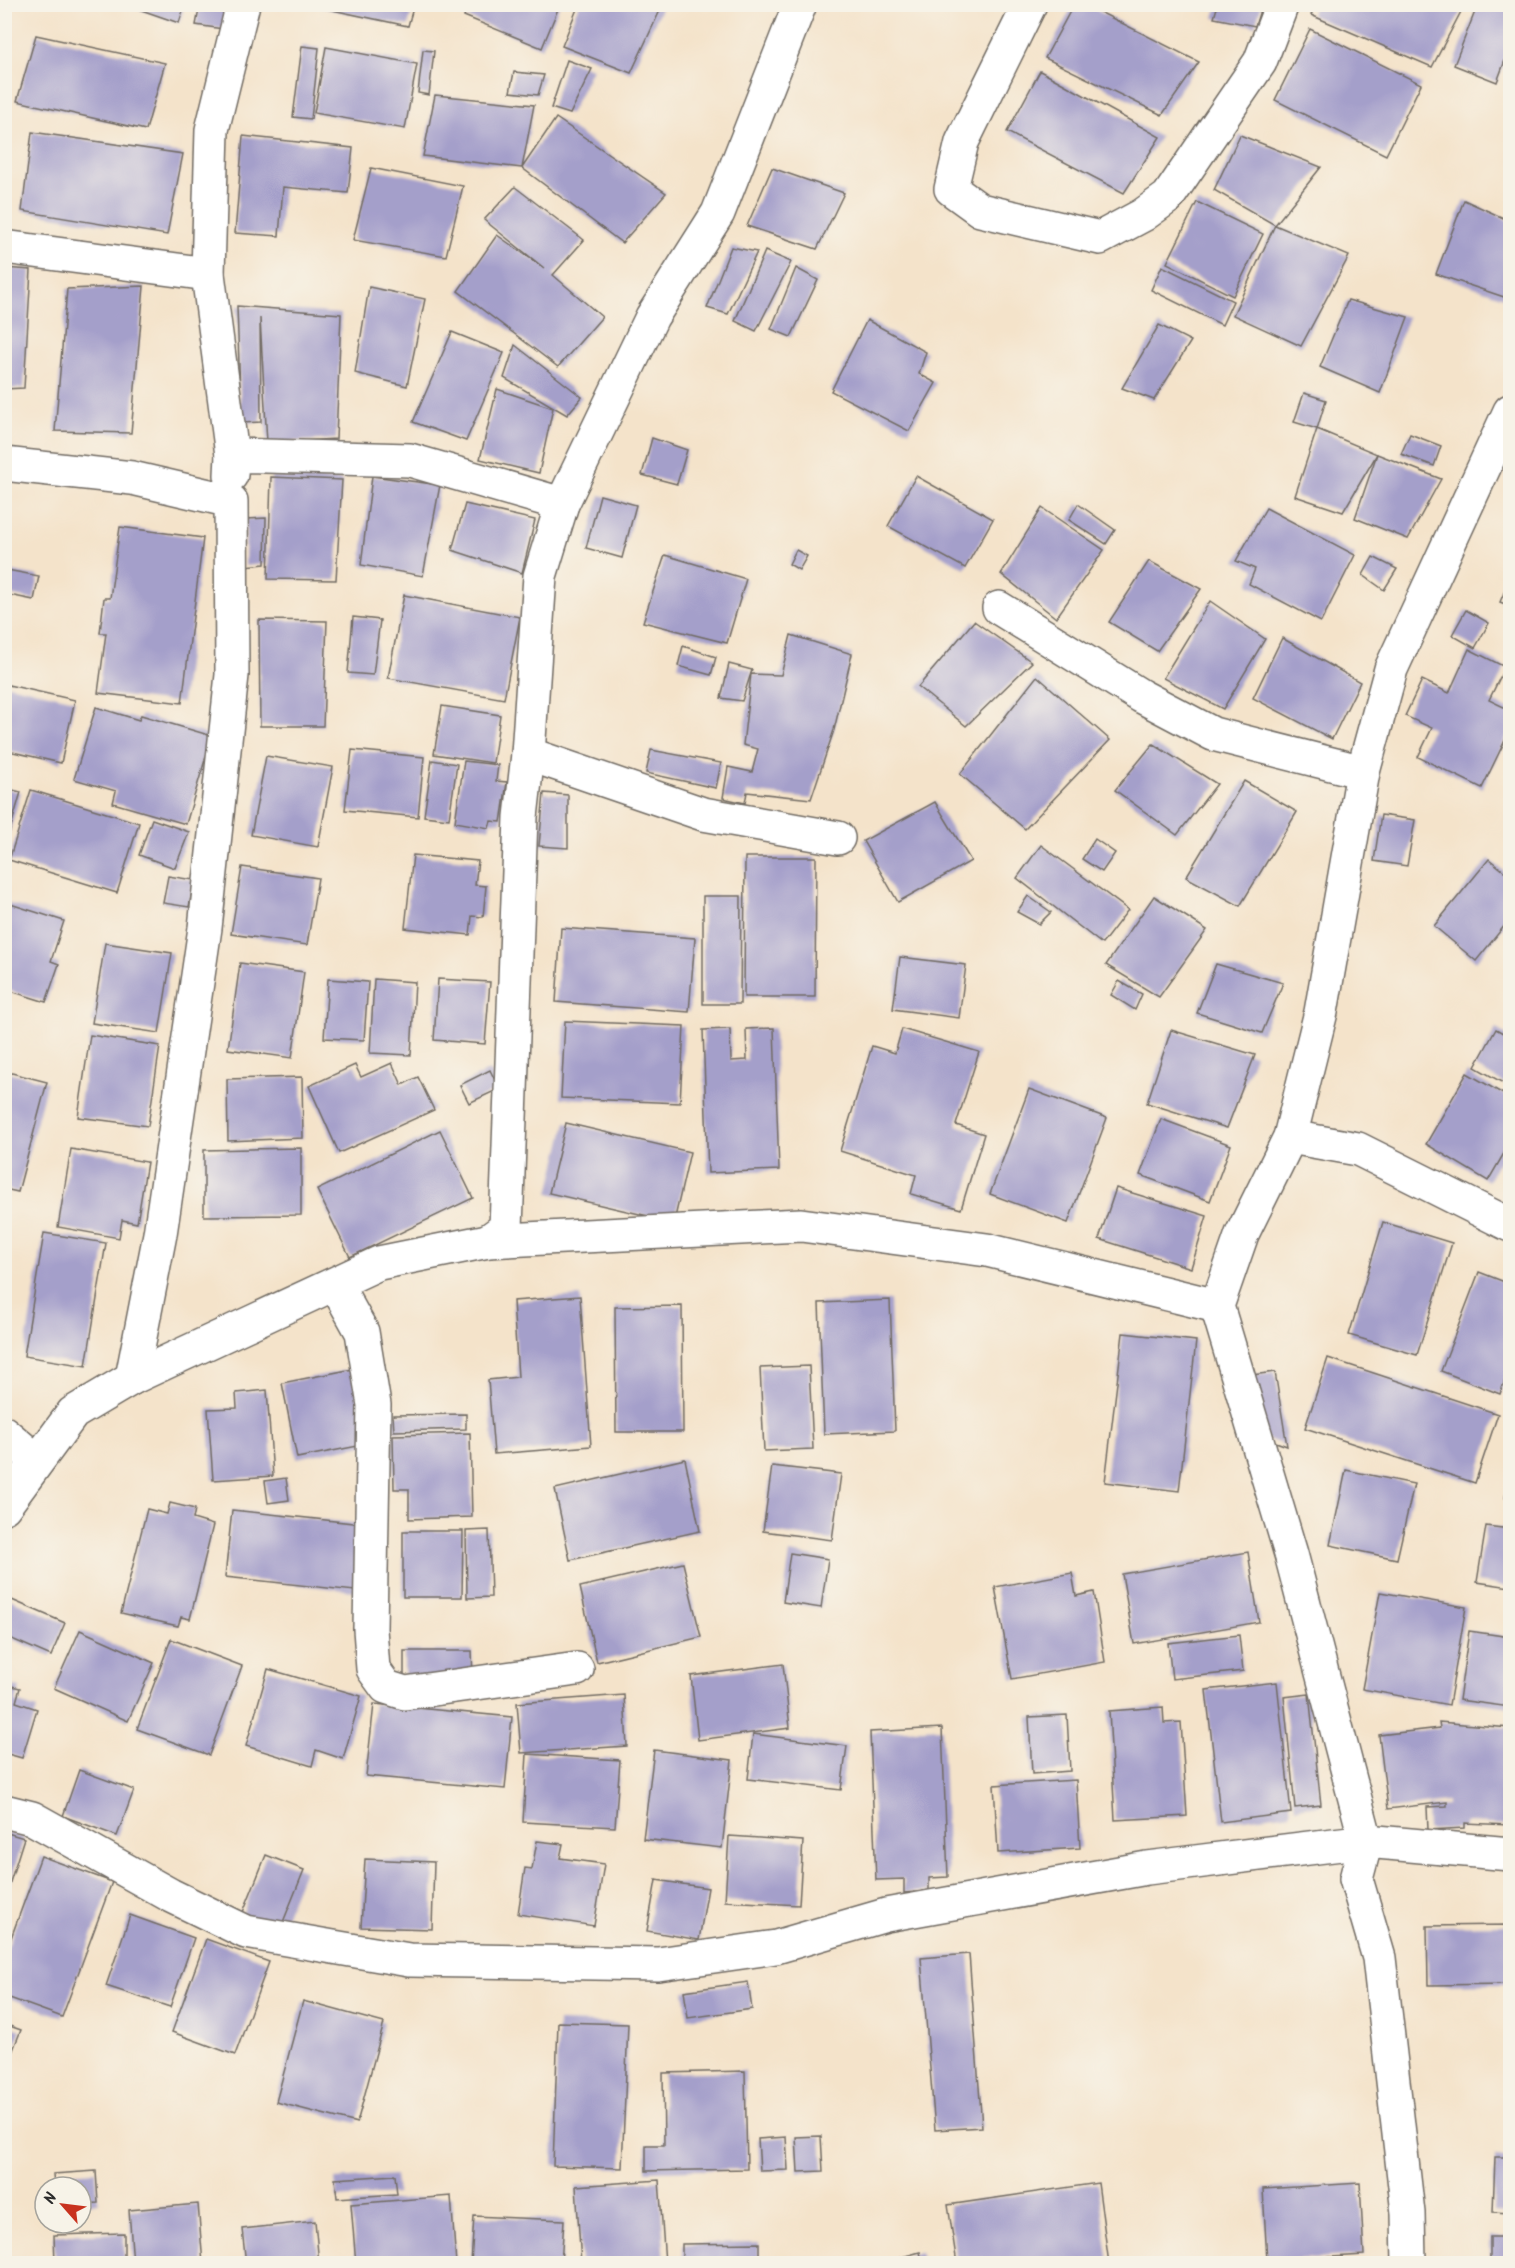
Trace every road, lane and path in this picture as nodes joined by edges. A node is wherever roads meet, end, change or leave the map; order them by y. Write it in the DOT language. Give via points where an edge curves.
graph roads {
  1 [pos="243,4"];
  2 [pos="800,4"];
  3 [pos="1030,4"];
  4 [pos="1282,4"];
  5 [pos="4,247"];
  6 [pos="208,274"];
  7 [pos="1510,411"];
  8 [pos="232,455"];
  9 [pos="4,464"];
  10 [pos="231,501"];
  11 [pos="562,504"];
  12 [pos="999,608"];
  13 [pos="528,754"];
  14 [pos="1363,772"];
  15 [pos="838,838"];
  16 [pos="1290,1137"];
  17 [pos="1510,1225"];
  18 [pos="488,1242"];
  19 [pos="336,1285"];
  20 [pos="1217,1306"];
  21 [pos="132,1378"];
  22 [pos="4,1433"];
  23 [pos="37,1461"];
  24 [pos="4,1507"];
  25 [pos="577,1669"];
  26 [pos="4,1811"];
  27 [pos="1366,1841"];
  28 [pos="1510,1854"];
  29 [pos="1409,2264"];
  1 -- 6 [label="street" via="212,130"];
  2 -- 11 [label="street" via="718,213 652,317"];
  3 -- 4 [label="street" via="962,142 951,189 980,210 1100,238 1168,197 1260,62"];
  5 -- 6 [label="street"];
  6 -- 8 [label="street"];
  7 -- 14 [label="street" via="1391,669"];
  8 -- 10 [label="street"];
  8 -- 11 [label="street" via="410,460"];
  9 -- 10 [label="street" via="132,478"];
  10 -- 21 [label="street" via="231,675 206,916 160,1234"];
  11 -- 13 [label="street" via="540,576"];
  12 -- 14 [label="street" via="1141,696 1213,734"];
  13 -- 15 [label="street" via="703,814"];
  13 -- 18 [label="street" via="521,817 506,1228"];
  14 -- 16 [label="street" via="1321,1012"];
  16 -- 17 [label="street" via="1358,1149"];
  16 -- 20 [label="street" via="1242,1234"];
  18 -- 19 [label="street" via="379,1263"];
  18 -- 20 [label="street" via="801,1225 987,1250"];
  19 -- 21 [label="street"];
  19 -- 25 [label="street" via="362,1332 374,1405 370,1629 373,1669 386,1686 405,1693"];
  20 -- 27 [label="street" via="1291,1554"];
  21 -- 23 [label="street" via="72,1413"];
  22 -- 23 [label="street"];
  23 -- 24 [label="street"];
  26 -- 27 [label="street" via="32,1818 170,1895 246,1932 408,1960 658,1964 776,1947 886,1915 1102,1875"];
  27 -- 28 [label="street"];
  27 -- 29 [label="street" via="1356,1879 1379,1958 1408,2213"];
}
